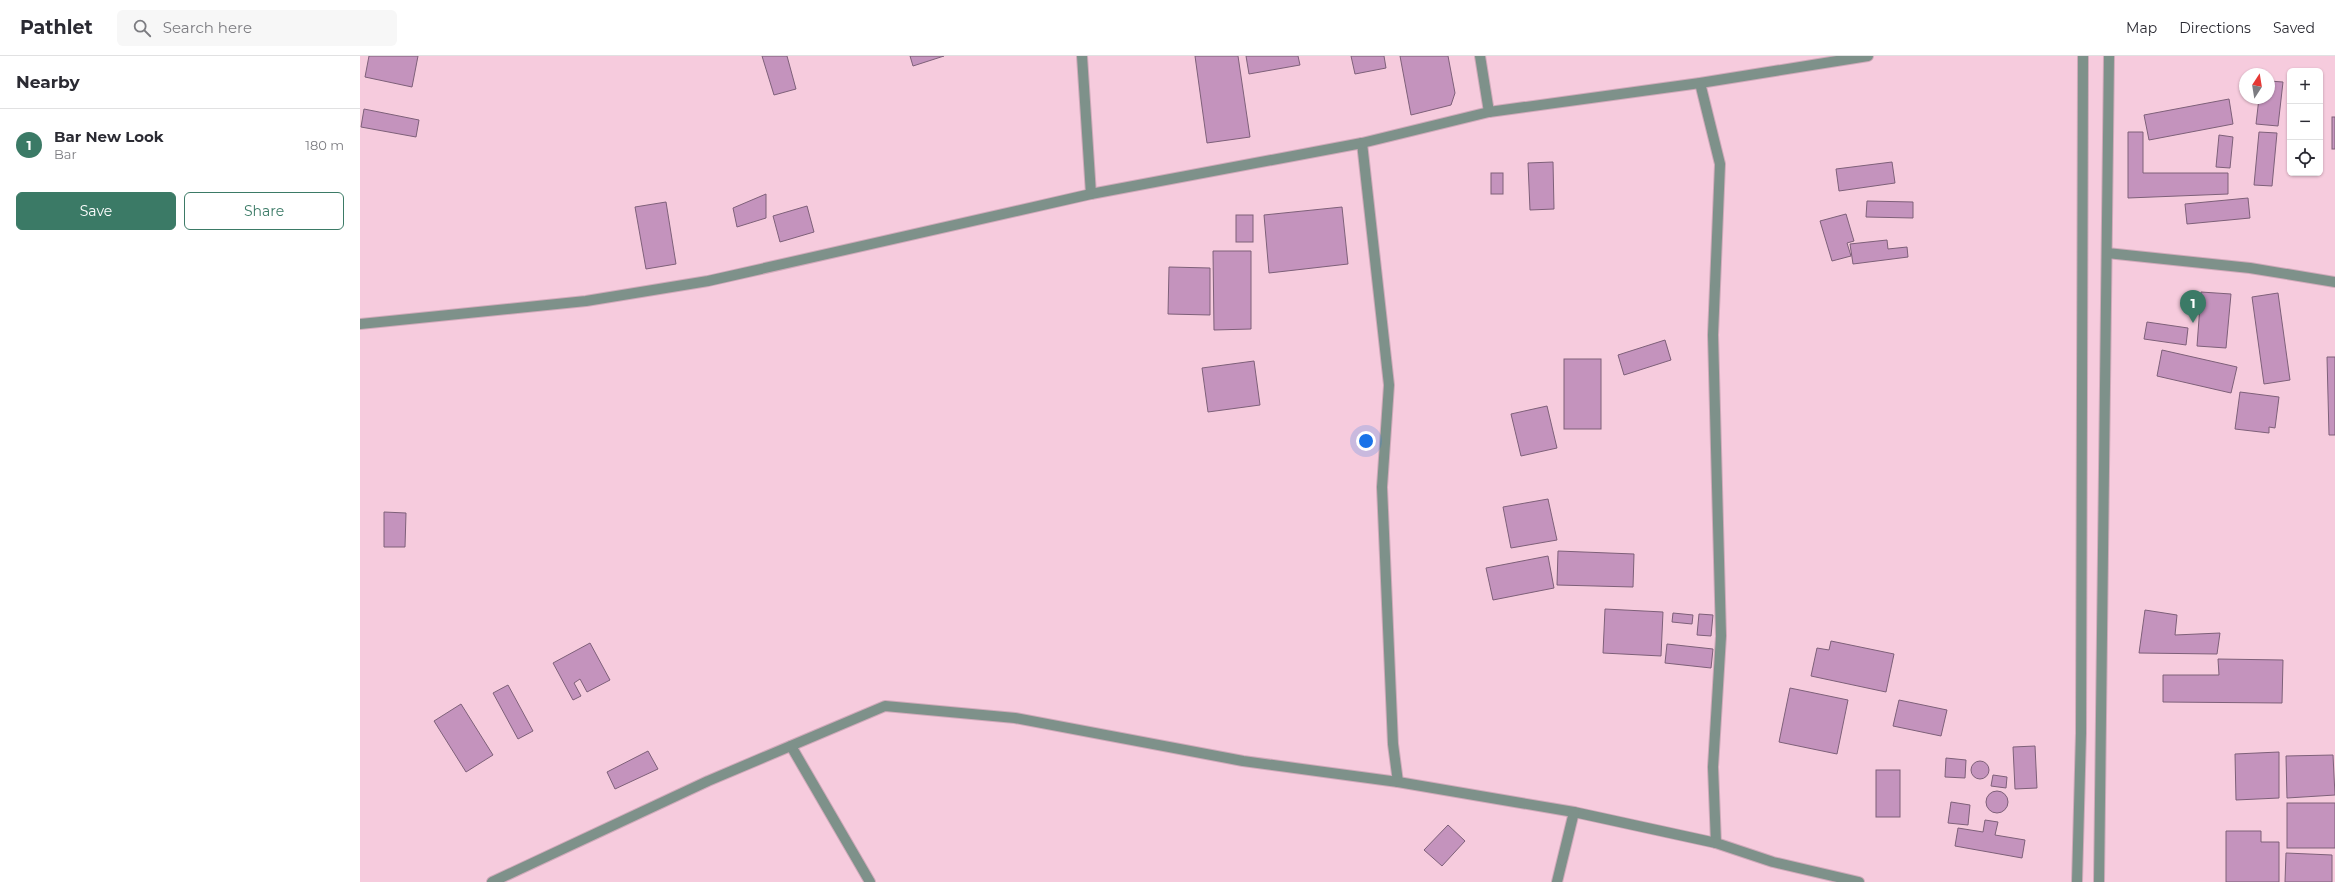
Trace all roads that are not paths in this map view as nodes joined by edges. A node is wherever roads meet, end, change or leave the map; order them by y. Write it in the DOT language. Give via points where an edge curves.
graph roads {
  1 [pos="1082,56"];
  2 [pos="1480,56"];
  3 [pos="1868,56"];
  4 [pos="2083,56"];
  5 [pos="2108,56"];
  6 [pos="1700,83"];
  7 [pos="1489,112"];
  8 [pos="1362,143"];
  9 [pos="1091,194"];
  10 [pos="2107,253"];
  11 [pos="2335,282"];
  12 [pos="360,324"];
  13 [pos="791,746"];
  14 [pos="1398,782"];
  15 [pos="1574,812"];
  16 [pos="1716,843"];
  17 [pos="492,882"];
  18 [pos="870,882"];
  19 [pos="1557,882"];
  20 [pos="1859,882"];
  21 [pos="2077,882"];
  22 [pos="2099,882"];
  1 -- 9 [label="street"];
  2 -- 7 [label="street"];
  3 -- 6 [label="street"];
  4 -- 21 [label="street" via="2081,733"];
  5 -- 10 [label="street"];
  6 -- 7 [label="street"];
  6 -- 16 [label="street" via="1720,164 1713,335 1721,636 1713,767"];
  7 -- 8 [label="street"];
  8 -- 9 [label="street"];
  8 -- 14 [label="street" via="1389,385 1382,487 1393,744"];
  9 -- 12 [label="street" via="708,281 586,301"];
  10 -- 11 [label="street" via="2250,268"];
  10 -- 22 [label="street"];
  13 -- 14 [label="street" via="885,706 922,708 1015,718 1243,761"];
  13 -- 17 [label="street"];
  13 -- 18 [label="street"];
  14 -- 15 [label="street"];
  15 -- 16 [label="street"];
  15 -- 19 [label="street"];
  16 -- 20 [label="street" via="1773,862"];
}
